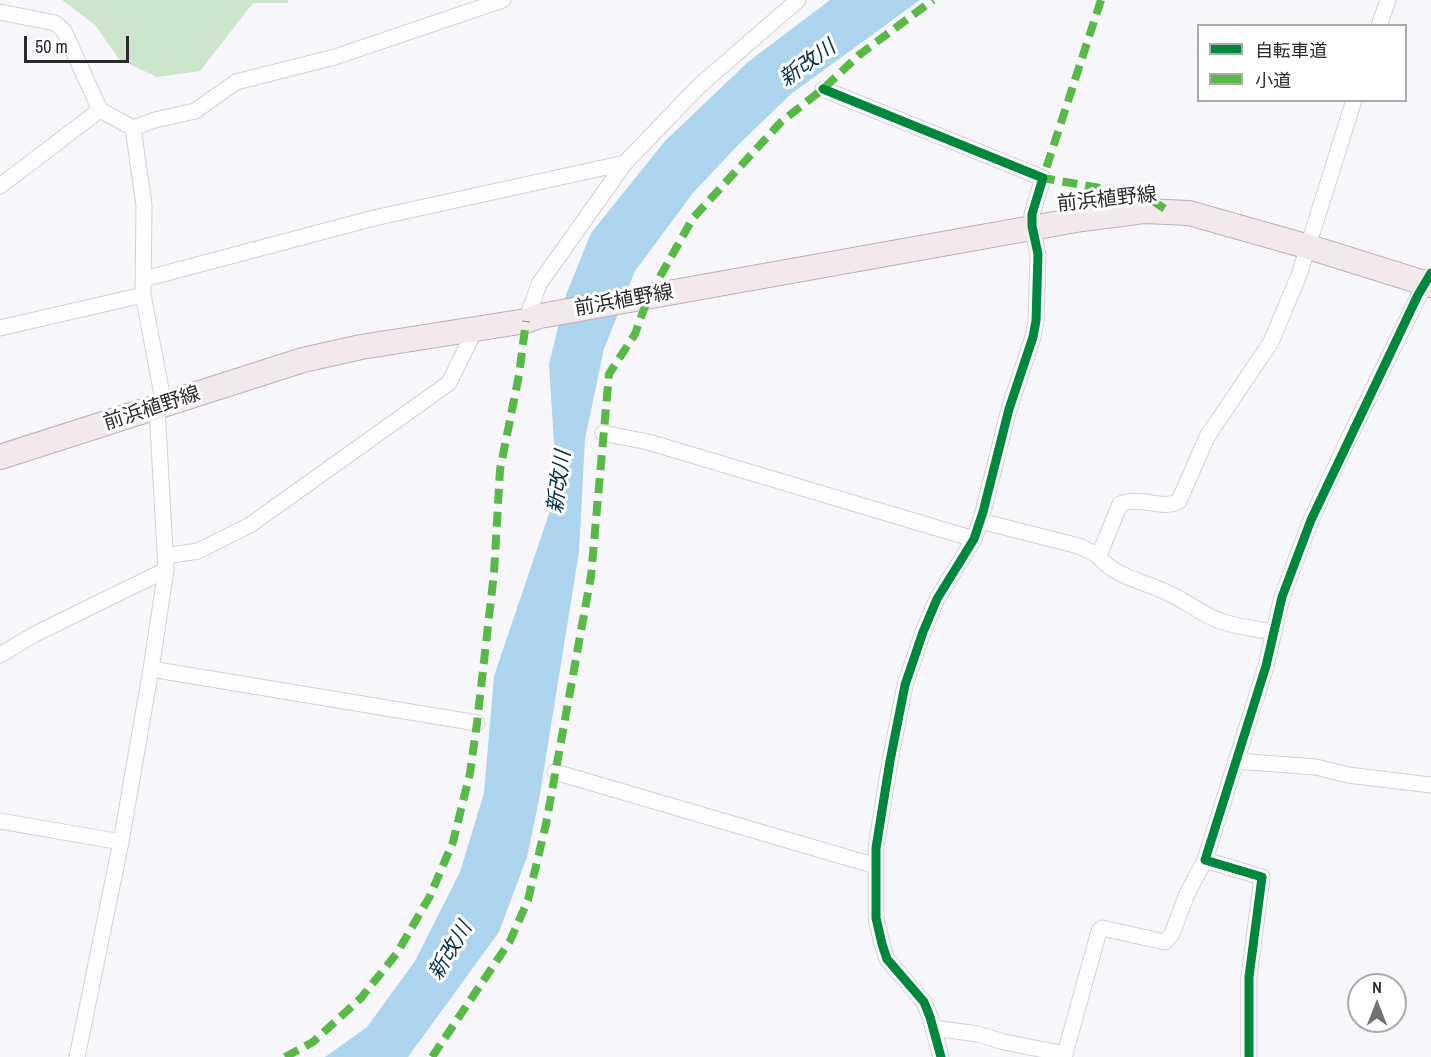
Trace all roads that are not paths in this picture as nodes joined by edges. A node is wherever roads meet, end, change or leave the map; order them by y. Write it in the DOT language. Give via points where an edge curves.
graph roads {
  1 [pos="503,0"];
  2 [pos="798,0"];
  3 [pos="1388,0"];
  4 [pos="0,12"];
  5 [pos="1380,24"];
  6 [pos="823,89"];
  7 [pos="1353,102"];
  8 [pos="100,110"];
  9 [pos="134,128"];
  10 [pos="625,163"];
  11 [pos="0,186"];
  12 [pos="1032,226"];
  13 [pos="1309,247"];
  14 [pos="144,279"];
  15 [pos="1429,280"];
  16 [pos="143,295"];
  17 [pos="533,318"];
  18 [pos="0,328"];
  19 [pos="476,328"];
  20 [pos="161,406"];
  21 [pos="603,433"];
  22 [pos="0,457"];
  23 [pos="980,521"];
  24 [pos="974,538"];
  25 [pos="1097,555"];
  26 [pos="166,563"];
  27 [pos="1274,633"];
  28 [pos="0,655"];
  29 [pos="151,669"];
  30 [pos="477,723"];
  31 [pos="1236,761"];
  32 [pos="555,772"];
  33 [pos="1431,785"];
  34 [pos="0,821"];
  35 [pos="121,842"];
  36 [pos="1205,860"];
  37 [pos="876,866"];
  38 [pos="933,1028"];
  39 [pos="1065,1055"];
  40 [pos="77,1057"];
  41 [pos="941,1057"];
  42 [pos="1249,1057"];
  1 -- 9 [label="street" via="335,57 236,82 195,111"];
  2 -- 10 [label="street" via="699,86"];
  3 -- 5 [label="street"];
  4 -- 8 [label="street" via="56,23 64,31"];
  6 -- 12 [label="street" via="1043,178"];
  7 -- 13 [label="street"];
  8 -- 9 [label="street"];
  8 -- 11 [label="street"];
  9 -- 14 [label="street" via="144,205"];
  10 -- 14 [label="street" via="374,218"];
  10 -- 17 [label="street" via="539,284"];
  12 -- 13 [label="main road, 前浜植野線" via="1144,212 1189,213"];
  12 -- 17 [label="main road, 前浜植野線"];
  12 -- 23 [label="street" via="1038,254 1036,321"];
  13 -- 15 [label="main road, 前浜植野線"];
  13 -- 25 [label="street" via="1271,342 1207,437 1179,501 1172,505 1131,500 1120,504"];
  14 -- 16 [label="street"];
  15 -- 27 [label="street" via="1311,520 1282,597"];
  16 -- 18 [label="street"];
  16 -- 20 [label="street"];
  17 -- 19 [label="main road, 前浜植野線"];
  19 -- 20 [label="main road, 前浜植野線" via="303,360"];
  19 -- 26 [label="street" via="449,383 250,525"];
  20 -- 22 [label="main road, 前浜植野線"];
  20 -- 26 [label="street"];
  21 -- 24 [label="street" via="648,442"];
  23 -- 24 [label="street"];
  23 -- 25 [label="street" via="1079,546"];
  24 -- 37 [label="street" via="937,599 905,685"];
  25 -- 27 [label="street" via="1107,567 1123,576 1169,593 1213,618"];
  26 -- 28 [label="street"];
  26 -- 29 [label="street"];
  27 -- 31 [label="street"];
  29 -- 30 [label="street"];
  29 -- 35 [label="street"];
  31 -- 33 [label="street" via="1316,767"];
  31 -- 36 [label="street"];
  32 -- 37 [label="street"];
  34 -- 35 [label="street"];
  35 -- 40 [label="street"];
  36 -- 39 [label="street" via="1165,942 1102,928 1099,931"];
  36 -- 42 [label="street" via="1262,877 1249,977"];
  37 -- 38 [label="street" via="876,918 887,959 924,1002"];
  38 -- 39 [label="street" via="978,1034"];
  38 -- 41 [label="street"];
}
